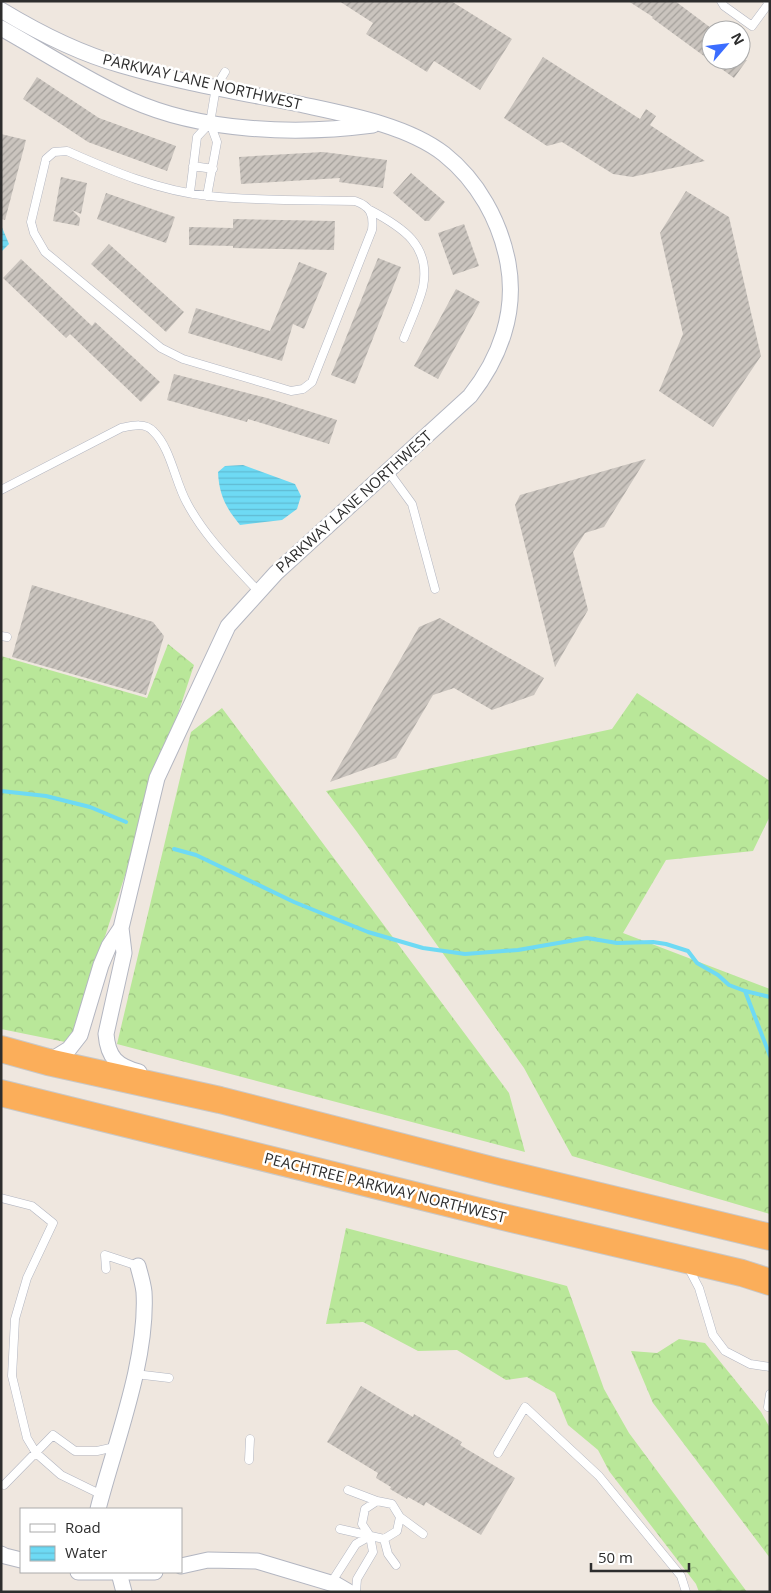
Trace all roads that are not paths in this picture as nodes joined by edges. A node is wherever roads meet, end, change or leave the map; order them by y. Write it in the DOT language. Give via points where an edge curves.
graph roads {
  1 [pos="721,1"];
  2 [pos="767,1"];
  3 [pos="1,10"];
  4 [pos="1,28"];
  5 [pos="59,42"];
  6 [pos="52,56"];
  7 [pos="225,72"];
  8 [pos="216,87"];
  9 [pos="210,123"];
  10 [pos="382,124"];
  11 [pos="194,166"];
  12 [pos="212,169"];
  13 [pos="190,192"];
  14 [pos="207,196"];
  15 [pos="370,210"];
  16 [pos="404,338"];
  17 [pos="388,471"];
  18 [pos="1,490"];
  19 [pos="435,589"];
  20 [pos="259,592"];
  21 [pos="121,928"];
  22 [pos="1,1049"];
  23 [pos="48,1062"];
  24 [pos="1,1093"];
  25 [pos="220,1100"];
  26 [pos="1,1198"];
  27 [pos="770,1237"];
  28 [pos="685,1261"];
  29 [pos="138,1266"];
  30 [pos="106,1269"];
  31 [pos="770,1269"];
  32 [pos="742,1274"];
  33 [pos="770,1282"];
  34 [pos="770,1367"];
  35 [pos="134,1374"];
  36 [pos="169,1378"];
  37 [pos="770,1394"];
  38 [pos="770,1407"];
  39 [pos="250,1439"];
  40 [pos="115,1447"];
  41 [pos="36,1453"];
  42 [pos="498,1453"];
  43 [pos="249,1460"];
  44 [pos="4,1485"];
  45 [pos="348,1490"];
  46 [pos="377,1501"];
  47 [pos="100,1502"];
  48 [pos="400,1517"];
  49 [pos="340,1529"];
  50 [pos="423,1534"];
  51 [pos="370,1536"];
  52 [pos="384,1539"];
  53 [pos="1,1554"];
  54 [pos="20,1560"];
  55 [pos="396,1565"];
  56 [pos="182,1566"];
  57 [pos="119,1573"];
  58 [pos="330,1584"];
  59 [pos="124,1592"];
  60 [pos="349,1592"];
  61 [pos="356,1592"];
  62 [pos="686,1592"];
  1 -- 2 [label="lane" via="752,26 769,3"];
  3 -- 5 [label="street, PARKWAY LANE NORTHWEST"];
  4 -- 6 [label="street, PARKWAY LANE NORTHWEST"];
  5 -- 6 [label="lane"];
  5 -- 8 [label="street, PARKWAY LANE NORTHWEST" via="121,65"];
  6 -- 9 [label="street, PARKWAY LANE NORTHWEST" via="133,101"];
  7 -- 8 [label="lane"];
  8 -- 9 [label="lane"];
  8 -- 10 [label="street, PARKWAY LANE NORTHWEST"];
  9 -- 10 [label="street, PARKWAY LANE NORTHWEST" via="252,129 344,129"];
  9 -- 11 [label="lane" via="197,137"];
  9 -- 12 [label="lane" via="217,142"];
  10 -- 17 [label="street, PARKWAY LANE NORTHWEST" via="444,154 471,181 483,197 500,232 511,290 508,319 500,347 482,381 470,396"];
  11 -- 12 [label="lane"];
  11 -- 13 [label="lane"];
  12 -- 14 [label="lane"];
  13 -- 14 [label="lane"];
  13 -- 15 [label="lane" via="134,179 67,151 54,152 46,159 42,170 31,222 46,252 161,348 183,359 291,391 303,389 312,382 318,370 372,230 374,219"];
  14 -- 15 [label="lane" via="355,201"];
  15 -- 16 [label="lane" via="395,223 421,254 423,287"];
  17 -- 19 [label="lane" via="412,504"];
  17 -- 20 [label="street, PARKWAY LANE NORTHWEST"];
  18 -- 20 [label="lane" via="121,428 142,425 159,437 180,491 205,532"];
  20 -- 21 [label="street, PARKWAY LANE NORTHWEST" via="228,626 157,778"];
  21 -- 23 [label="street, PARKWAY LANE NORTHWEST" via="100,965 80,1035 69,1049"];
  21 -- 25 [label="street, PARKWAY LANE NORTHWEST" via="124,953 106,1034 115,1061 124,1068 198,1089"];
  22 -- 23 [label="highway"];
  23 -- 25 [label="highway"];
  24 -- 28 [label="highway, PEACHTREE PARKWAY NORTHWEST"];
  25 -- 27 [label="highway"];
  26 -- 41 [label="lane" via="32,1206 53,1223 27,1278 15,1319 12,1376 26,1438"];
  28 -- 32 [label="highway, PEACHTREE PARKWAY NORTHWEST"];
  28 -- 34 [label="lane" via="699,1288 713,1335 725,1351 750,1364"];
  29 -- 30 [label="lane" via="105,1255"];
  29 -- 35 [label="street" via="144,1291 143,1338"];
  31 -- 32 [label="highway"];
  32 -- 33 [label="highway, PEACHTREE PARKWAY NORTHWEST"];
  35 -- 36 [label="lane"];
  35 -- 40 [label="street"];
  37 -- 38 [label="lane"];
  39 -- 43 [label="lane"];
  40 -- 41 [label="lane" via="74,1452 53,1436"];
  40 -- 47 [label="street"];
  41 -- 44 [label="lane"];
  41 -- 47 [label="lane"];
  42 -- 62 [label="lane" via="525,1408 599,1476 681,1576"];
  45 -- 46 [label="lane"];
  46 -- 48 [label="lane" via="392,1504"];
  46 -- 51 [label="lane" via="365,1509 362,1524"];
  48 -- 50 [label="lane"];
  48 -- 52 [label="lane" via="397,1531"];
  49 -- 51 [label="lane"];
  51 -- 52 [label="lane"];
  51 -- 58 [label="lane" via="356,1544"];
  51 -- 61 [label="lane" via="373,1552 357,1579"];
  52 -- 55 [label="lane" via="388,1554"];
  53 -- 54 [label="street"];
  56 -- 58 [label="street" via="208,1560 257,1561"];
  57 -- 59 [label="street"];
  58 -- 60 [label="street"];
}
